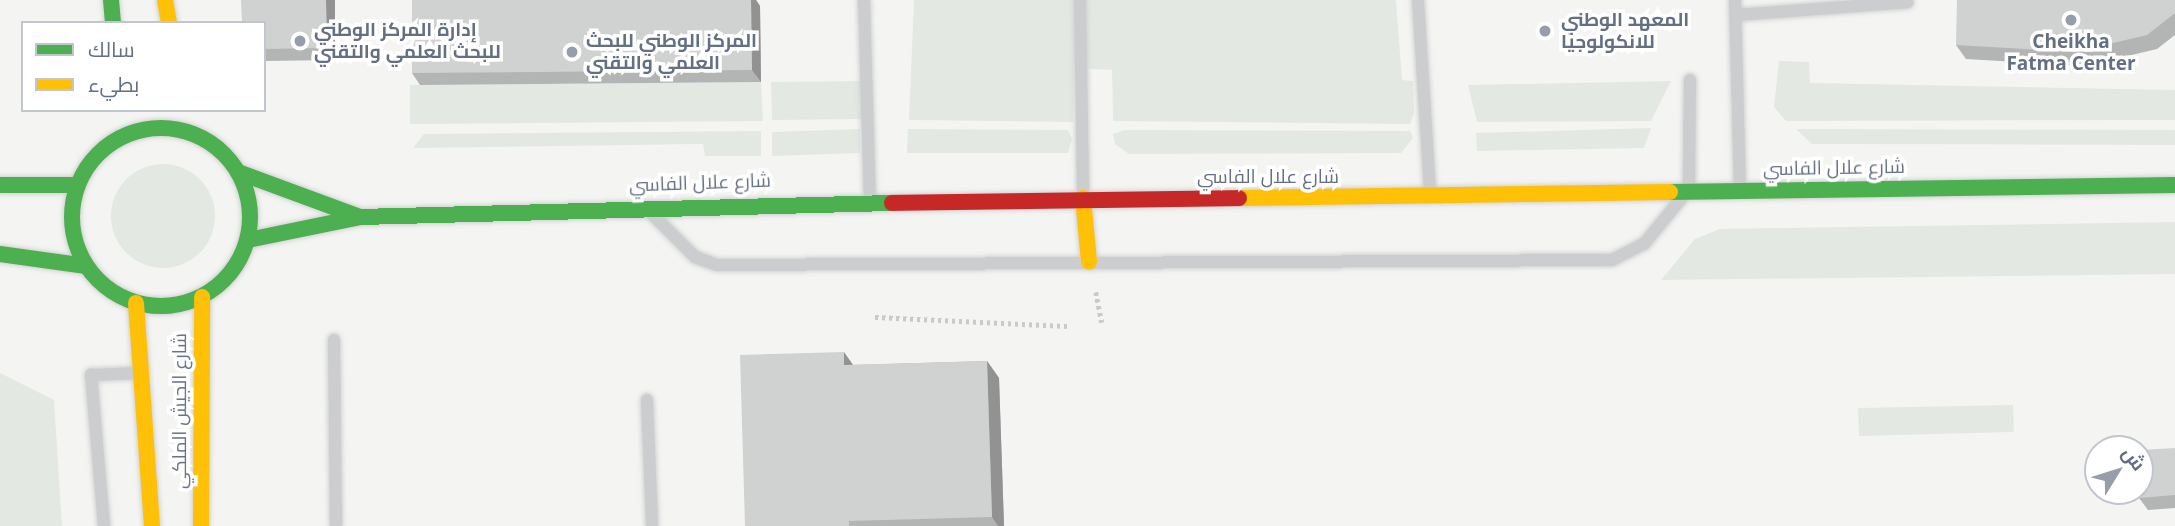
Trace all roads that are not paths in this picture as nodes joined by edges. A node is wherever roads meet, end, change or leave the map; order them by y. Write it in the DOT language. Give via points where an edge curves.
graph roads {
  1 [pos="111,0"];
  2 [pos="165,0"];
  3 [pos="864,0"];
  4 [pos="1080,0"];
  5 [pos="1418,0"];
  6 [pos="1735,0"];
  7 [pos="1908,2"];
  8 [pos="1736,15"];
  9 [pos="113,21"];
  10 [pos="169,21"];
  11 [pos="1690,80"];
  12 [pos="187,112"];
  13 [pos="192,133"];
  14 [pos="238,172"];
  15 [pos="0,185"];
  16 [pos="77,185"];
  17 [pos="2175,185"];
  18 [pos="1689,189"];
  19 [pos="1740,190"];
  20 [pos="1430,197"];
  21 [pos="1083,198"];
  22 [pos="870,200"];
  23 [pos="644,206"];
  24 [pos="360,217"];
  25 [pos="247,240"];
  26 [pos="0,254"];
  27 [pos="1089,262"];
  28 [pos="86,266"];
  29 [pos="202,296"];
  30 [pos="136,303"];
  31 [pos="334,340"];
  32 [pos="141,373"];
  33 [pos="647,400"];
  34 [pos="104,526"];
  35 [pos="152,526"];
  36 [pos="201,526"];
  37 [pos="336,526"];
  38 [pos="652,526"];
  1 -- 9 [label="street"];
  2 -- 10 [label="street"];
  3 -- 22 [label="lane"];
  4 -- 21 [label="lane"];
  5 -- 20 [label="lane"];
  6 -- 8 [label="lane"];
  7 -- 8 [label="lane"];
  8 -- 19 [label="lane"];
  11 -- 18 [label="lane"];
  12 -- 13 [label="street"];
  13 -- 14 [label="street"];
  13 -- 16 [label="street" via="157,127 121,129 88,164"];
  14 -- 24 [label="street, شارع علال الفاسي"];
  14 -- 25 [label="street" via="248,194"];
  15 -- 16 [label="street"];
  16 -- 28 [label="street" via="71,212"];
  17 -- 19 [label="street, شارع علال الفاسي"];
  18 -- 19 [label="street, شارع علال الفاسي"];
  18 -- 20 [label="street, شارع علال الفاسي"];
  18 -- 27 [label="lane" via="1644,244 1612,260"];
  20 -- 21 [label="street, شارع علال الفاسي"];
  21 -- 22 [label="street, شارع علال الفاسي"];
  21 -- 27 [label="street"];
  22 -- 23 [label="street, شارع علال الفاسي"];
  23 -- 24 [label="street, شارع علال الفاسي"];
  23 -- 27 [label="lane" via="695,257 717,265"];
  24 -- 25 [label="street, شارع علال الفاسي"];
  25 -- 29 [label="street" via="230,273"];
  26 -- 28 [label="street"];
  28 -- 30 [label="street" via="108,289"];
  29 -- 30 [label="street" via="158,306"];
  29 -- 36 [label="street, شارع الجيش الملكي"];
  30 -- 32 [label="street, شارع الجيش الملكي"];
  31 -- 37 [label="lane"];
  32 -- 34 [label="lane" via="91,375"];
  32 -- 35 [label="street, شارع الجيش الملكي"];
  33 -- 38 [label="lane"];
}
